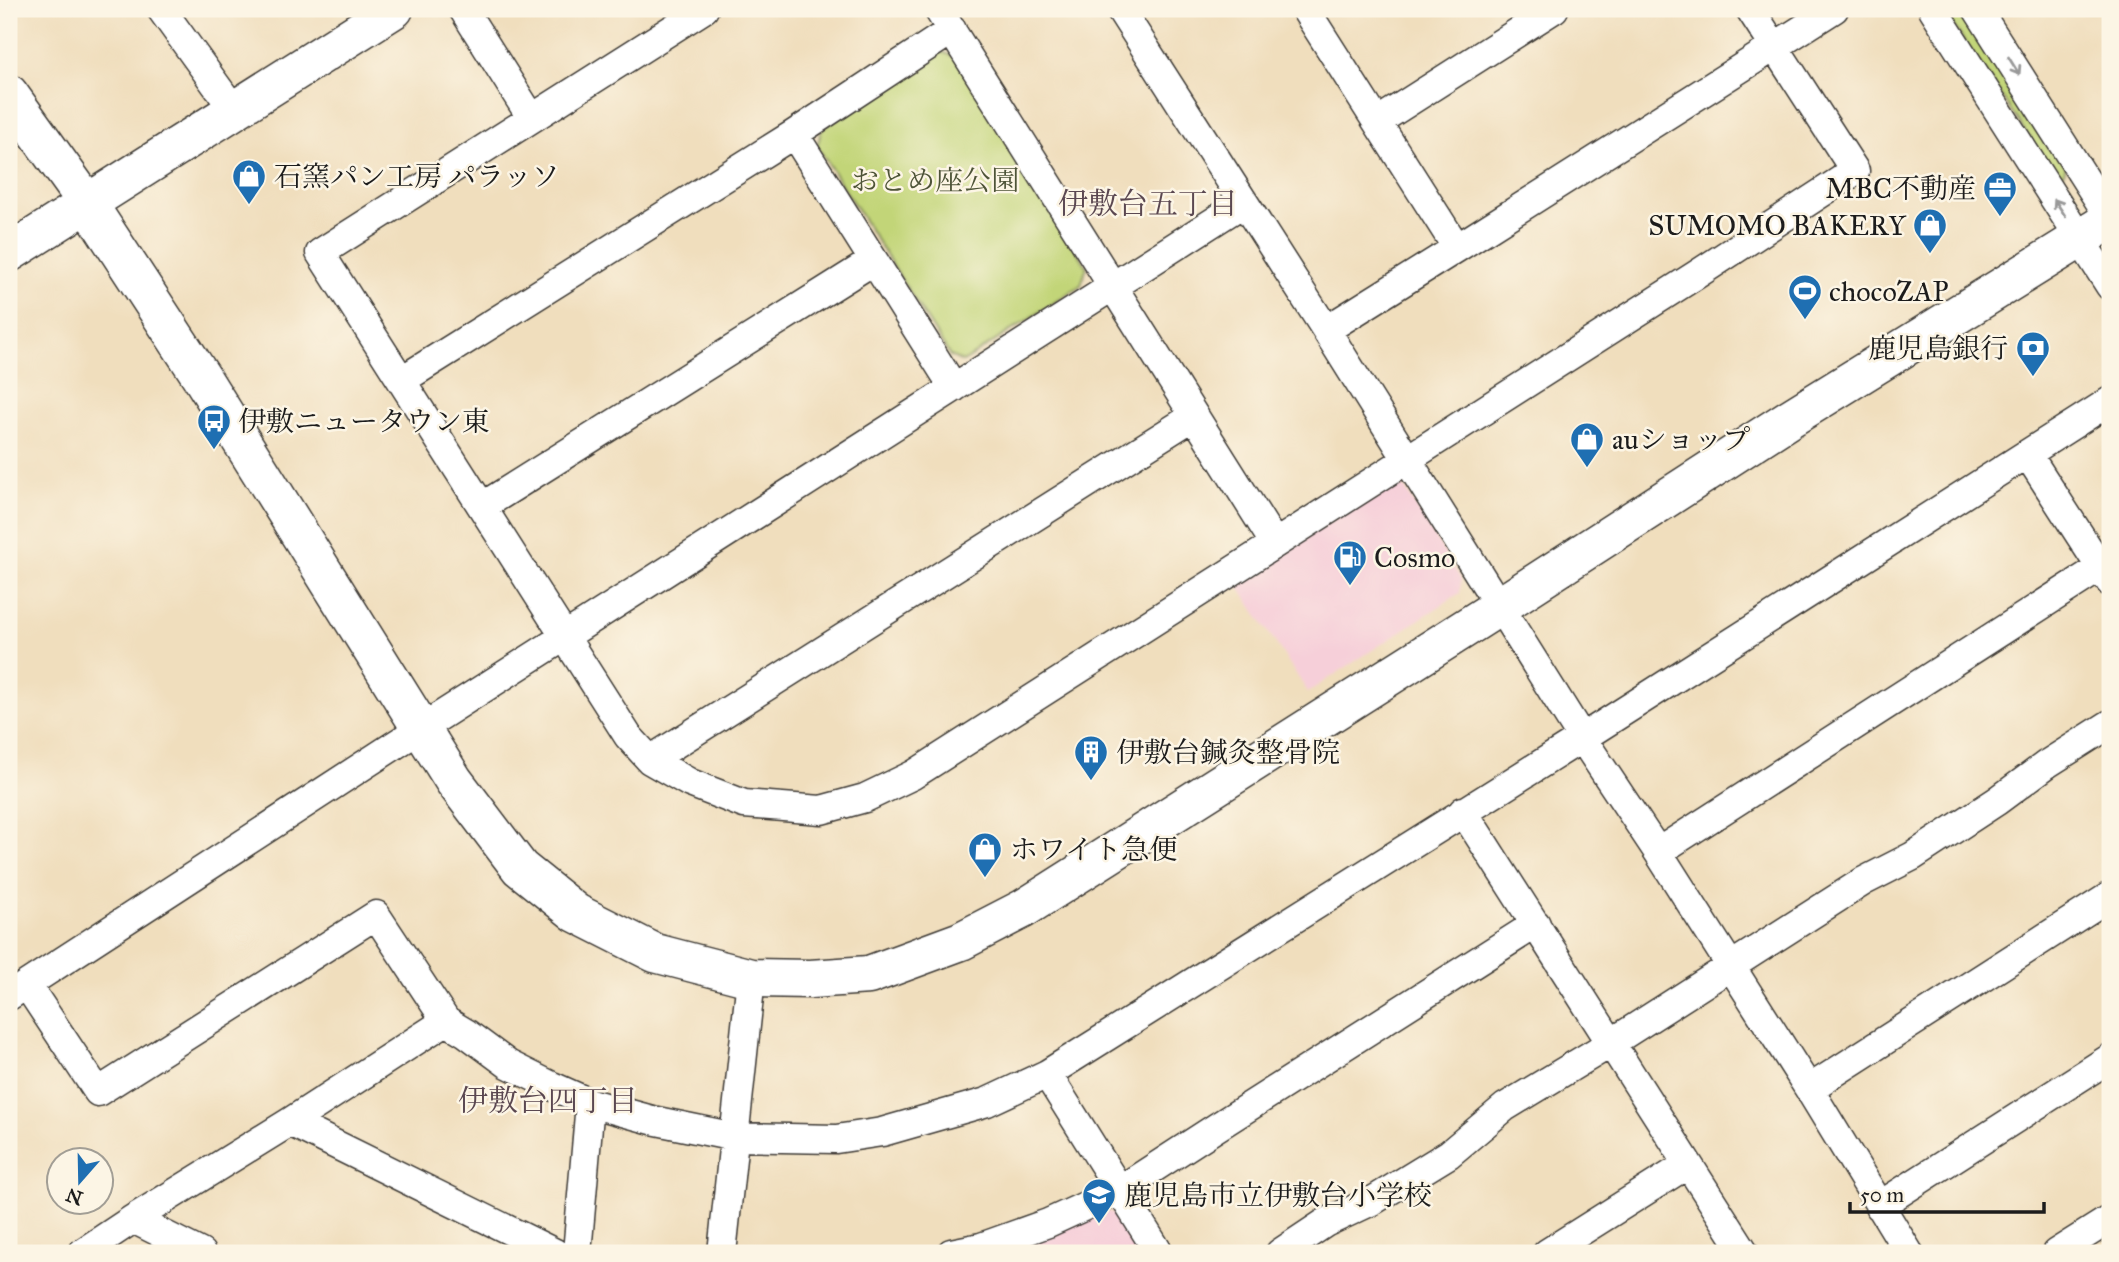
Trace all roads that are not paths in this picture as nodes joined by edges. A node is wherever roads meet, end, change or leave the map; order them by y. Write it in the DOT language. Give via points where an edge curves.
graph roads {
  1 [pos="161,9"];
  2 [pos="394,9"];
  3 [pos="463,9"];
  4 [pos="704,9"];
  5 [pos="1120,9"];
  6 [pos="1305,9"];
  7 [pos="1554,9"];
  8 [pos="1750,9"];
  9 [pos="1834,9"];
  10 [pos="1933,9"];
  11 [pos="1977,9"];
  12 [pos="945,20"];
  13 [pos="1774,45"];
  14 [pos="9,94"];
  15 [pos="234,110"];
  16 [pos="531,117"];
  17 [pos="1377,122"];
  18 [pos="794,134"];
  19 [pos="88,204"];
  20 [pos="1243,204"];
  21 [pos="2100,226"];
  22 [pos="1457,248"];
  23 [pos="9,253"];
  24 [pos="873,261"];
  25 [pos="2110,286"];
  26 [pos="1113,287"];
  27 [pos="1326,330"];
  28 [pos="402,380"];
  29 [pos="954,388"];
  30 [pos="2110,401"];
  31 [pos="1194,416"];
  32 [pos="2028,455"];
  33 [pos="1407,459"];
  34 [pos="483,506"];
  35 [pos="1275,544"];
  36 [pos="2106,575"];
  37 [pos="1500,606"];
  38 [pos="566,636"];
  39 [pos="2110,724"];
  40 [pos="421,728"];
  41 [pos="1582,738"];
  42 [pos="650,760"];
  43 [pos="1463,811"];
  44 [pos="1658,852"];
  45 [pos="2110,896"];
  46 [pos="1536,924"];
  47 [pos="1729,967"];
  48 [pos="751,978"];
  49 [pos="18,990"];
  50 [pos="446,1021"];
  51 [pos="1611,1043"];
  52 [pos="2110,1058"];
  53 [pos="1047,1074"];
  54 [pos="1809,1089"];
  55 [pos="590,1103"];
  56 [pos="290,1122"];
  57 [pos="735,1136"];
  58 [pos="1688,1164"];
  59 [pos="1120,1190"];
  60 [pos="1879,1206"];
  61 [pos="133,1219"];
  62 [pos="2110,1219"];
  63 [pos="82,1253"];
  64 [pos="201,1253"];
  65 [pos="555,1253"];
  66 [pos="577,1253"];
  67 [pos="722,1253"];
  68 [pos="951,1253"];
  69 [pos="1159,1253"];
  70 [pos="1280,1253"];
  71 [pos="1547,1253"];
  72 [pos="1745,1253"];
  73 [pos="1909,1253"];
  74 [pos="2056,1253"];
  1 -- 15 [label="street"];
  2 -- 15 [label="street"];
  3 -- 16 [label="street"];
  4 -- 16 [label="street"];
  5 -- 20 [label="street"];
  6 -- 17 [label="street"];
  7 -- 17 [label="street"];
  8 -- 13 [label="street"];
  9 -- 13 [label="street"];
  21 -- 10 [label="street, one-way"];
  11 -- 21 [label="street, one-way"];
  12 -- 18 [label="street"];
  12 -- 26 [label="street"];
  13 -- 22 [label="street"];
  13 -- 33 [label="street" via="1855,171"];
  14 -- 19 [label="street"];
  15 -- 19 [label="street"];
  16 -- 28 [label="street" via="320,253"];
  17 -- 22 [label="street"];
  18 -- 24 [label="street"];
  18 -- 28 [label="street"];
  19 -- 23 [label="street"];
  19 -- 40 [label="street"];
  20 -- 26 [label="street"];
  20 -- 27 [label="street"];
  21 -- 25 [label="street"];
  21 -- 37 [label="street"];
  22 -- 27 [label="street"];
  24 -- 29 [label="street"];
  24 -- 34 [label="street"];
  26 -- 29 [label="street"];
  26 -- 31 [label="street"];
  27 -- 33 [label="street"];
  28 -- 34 [label="street"];
  29 -- 38 [label="street"];
  30 -- 32 [label="street"];
  31 -- 35 [label="street"];
  31 -- 42 [label="street"];
  32 -- 36 [label="street"];
  32 -- 41 [label="street"];
  33 -- 35 [label="street"];
  33 -- 37 [label="street"];
  34 -- 38 [label="street"];
  35 -- 42 [label="street" via="913,775 865,798 821,810 744,804 690,783"];
  36 -- 44 [label="street"];
  37 -- 41 [label="street"];
  37 -- 48 [label="street" via="1023,909 961,941 869,975"];
  38 -- 40 [label="street"];
  38 -- 42 [label="street" via="628,736"];
  39 -- 47 [label="street" via="1913,856 1864,881"];
  40 -- 48 [label="street" via="454,781 520,868 576,913 655,953"];
  40 -- 49 [label="street"];
  41 -- 43 [label="street"];
  41 -- 44 [label="street"];
  43 -- 46 [label="street"];
  43 -- 53 [label="street"];
  44 -- 47 [label="street"];
  45 -- 54 [label="street"];
  46 -- 51 [label="street"];
  46 -- 59 [label="street"];
  47 -- 51 [label="street"];
  47 -- 54 [label="street"];
  48 -- 57 [label="street"];
  49 -- 50 [label="street" via="98,1092 376,915"];
  50 -- 55 [label="street" via="508,1065"];
  50 -- 56 [label="street"];
  51 -- 58 [label="street"];
  51 -- 70 [label="street" via="1505,1107 1449,1154"];
  52 -- 60 [label="street"];
  53 -- 57 [label="street" via="987,1102 882,1132 836,1139"];
  53 -- 59 [label="street"];
  54 -- 60 [label="street"];
  55 -- 57 [label="street"];
  55 -- 66 [label="street"];
  56 -- 61 [label="street"];
  56 -- 65 [label="street"];
  57 -- 67 [label="street"];
  58 -- 71 [label="street"];
  58 -- 72 [label="street"];
  59 -- 68 [label="street" via="1048,1223"];
  59 -- 69 [label="street"];
  60 -- 73 [label="street"];
  61 -- 63 [label="street"];
  61 -- 64 [label="street"];
  62 -- 74 [label="street"];
}
